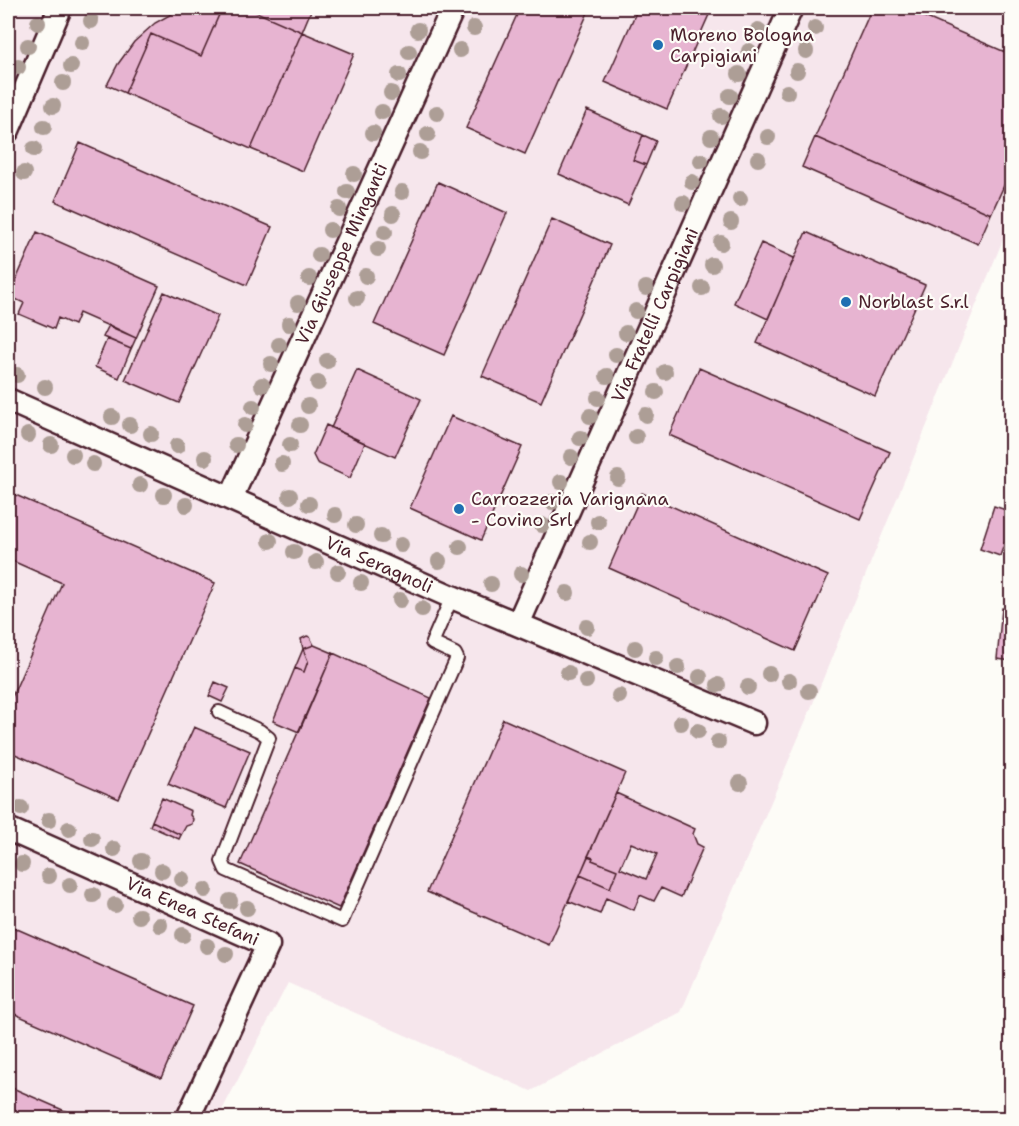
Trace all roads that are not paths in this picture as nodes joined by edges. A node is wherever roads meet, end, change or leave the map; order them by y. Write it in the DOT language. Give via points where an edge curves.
graph roads {
  1 [pos="60,8"];
  2 [pos="453,8"];
  3 [pos="791,8"];
  4 [pos="8,130"];
  5 [pos="8,400"];
  6 [pos="231,498"];
  7 [pos="452,597"];
  8 [pos="518,624"];
  9 [pos="219,712"];
  10 [pos="753,723"];
  11 [pos="8,829"];
  12 [pos="188,1119"];
  1 -- 4 [label="street"];
  2 -- 6 [label="street, Via Giuseppe Minganti"];
  3 -- 8 [label="street, Via Fratelli Carpigiani"];
  5 -- 6 [label="street, Via Seragnoli"];
  6 -- 7 [label="street, Via Seragnoli"];
  7 -- 8 [label="street, Via Seragnoli"];
  7 -- 9 [label="lane" via="432,643 457,658 342,921 224,867 222,861 269,738"];
  8 -- 10 [label="street, Via Seragnoli"];
  11 -- 12 [label="street, Via Enea Stefani" via="268,945"];
}
